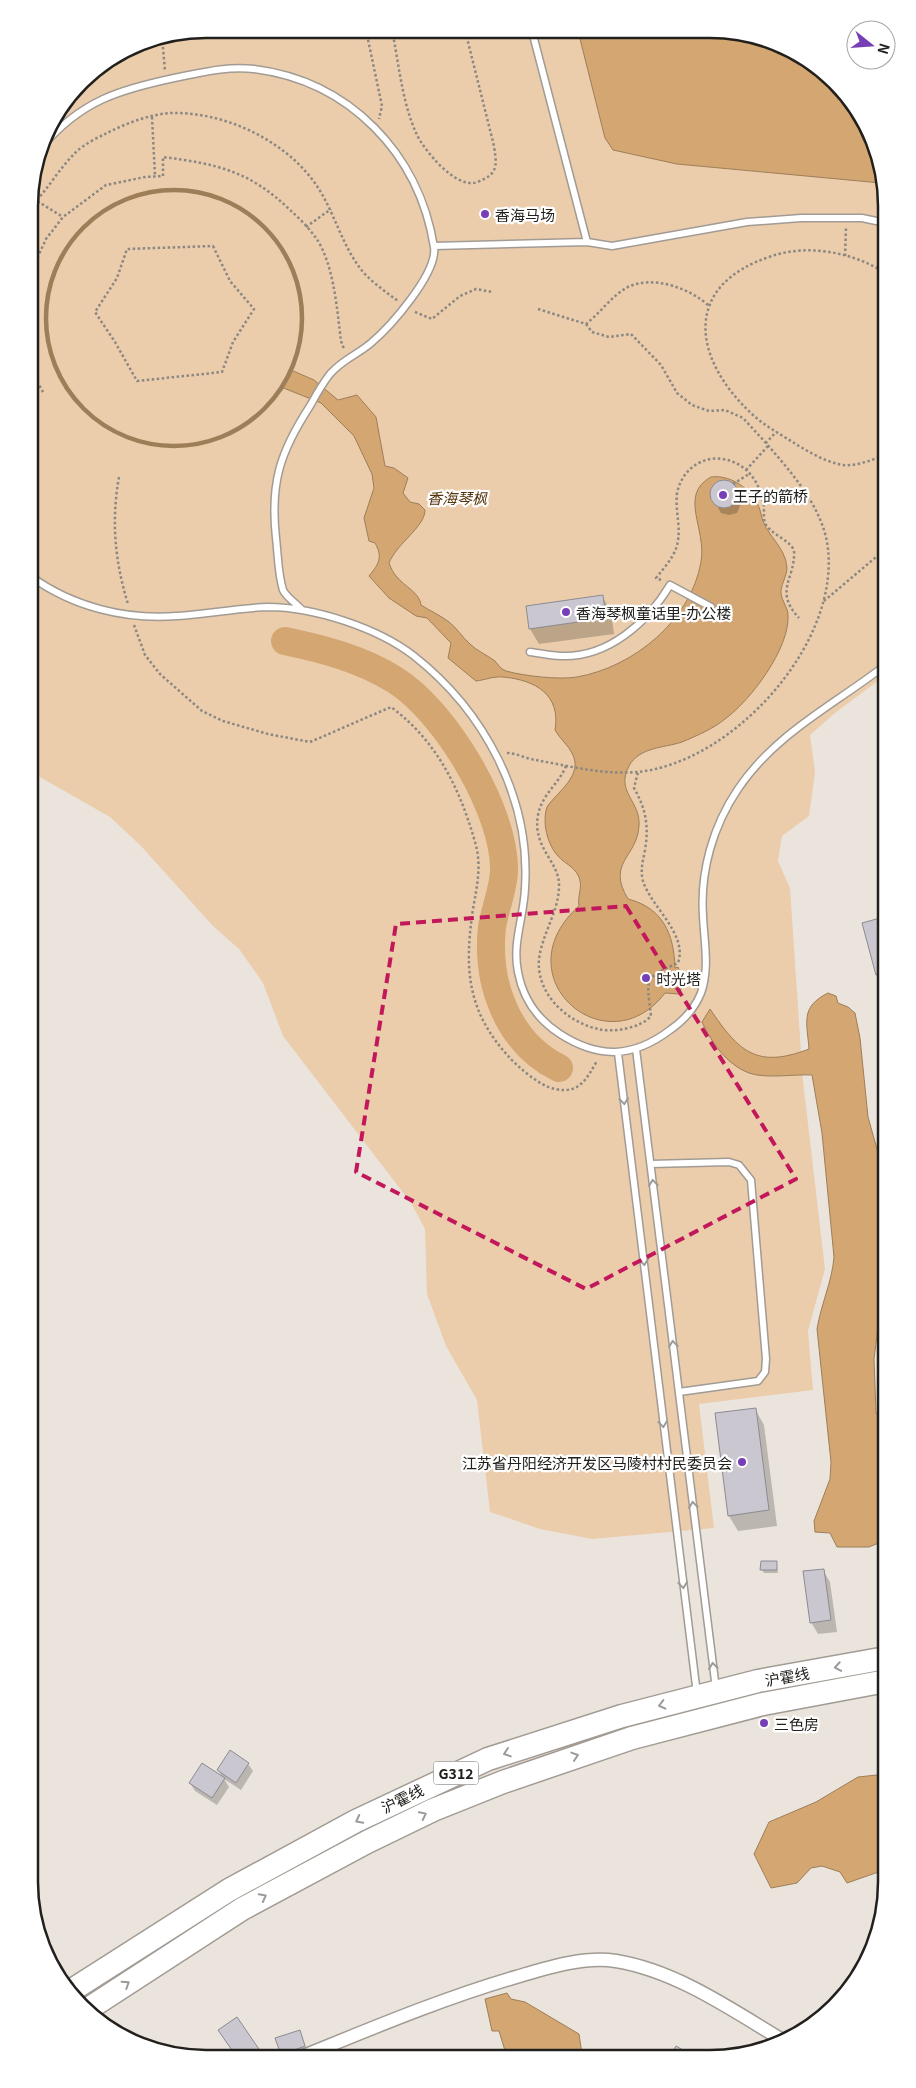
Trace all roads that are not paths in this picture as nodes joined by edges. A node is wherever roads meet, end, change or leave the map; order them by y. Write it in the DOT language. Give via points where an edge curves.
graph roads {
  1 [pos="534,38"];
  2 [pos="52,137"];
  3 [pos="878,222"];
  4 [pos="587,242"];
  5 [pos="434,246"];
  6 [pos="38,581"];
  7 [pos="710,607"];
  8 [pos="303,611"];
  9 [pos="530,652"];
  10 [pos="878,671"];
  11 [pos="636,1050"];
  12 [pos="618,1053"];
  13 [pos="651,1164"];
  14 [pos="679,1392"];
  15 [pos="878,1659"];
  16 [pos="878,1682"];
  17 [pos="709,1706"];
  18 [pos="75,1988"];
  19 [pos="92,2006"];
  20 [pos="777,2037"];
  21 [pos="318,2050"];
  1 -- 4 [label="lane"];
  2 -- 5 [label="lane" via="92,104 110,95 165,79 228,69 269,72 317,87 354,108 377,128 408,174"];
  3 -- 4 [label="lane" via="802,218 747,222 612,246"];
  4 -- 5 [label="lane"];
  5 -- 8 [label="lane" via="429,267 405,308 369,345 347,358 329,376 290,437 278,469 275,524 284,592"];
  6 -- 8 [label="lane" via="57,594 83,604 128,615 176,616 267,607"];
  7 -- 9 [label="lane" via="670,584 637,628 605,646 586,653 562,656"];
  8 -- 12 [label="lane" via="360,626 411,653 475,719 513,792 523,838 525,889 515,955 522,989 539,1018 550,1028 582,1046"];
  10 -- 11 [label="lane" via="783,739 766,754 737,790 717,826 706,865 702,900 706,956 701,993 681,1022 652,1044"];
  11 -- 12 [label="lane"];
  11 -- 13 [label="lane"];
  12 -- 17 [label="lane, one-way"];
  14 -- 13 [label="lane, one-way"];
  13 -- 14 [label="lane" via="729,1162 739,1165 751,1180 765,1333 765,1372 758,1381"];
  17 -- 14 [label="lane, one-way"];
  15 -- 17 [label="highway, 沪霍线 / G312, one-way" via="758,1681"];
  16 -- 17 [label="highway, 沪霍线 / G312" via="763,1704"];
  17 -- 18 [label="highway, 沪霍线 / G312, one-way" via="622,1716 488,1759 420,1789 228,1890"];
  19 -- 17 [label="highway, 沪霍线 / G312, one-way" via="242,1909 367,1842 433,1810 569,1758 632,1738"];
  20 -- 21 [label="street" via="696,1990 656,1972 616,1961 587,1961 549,1967 457,1994"];
}
